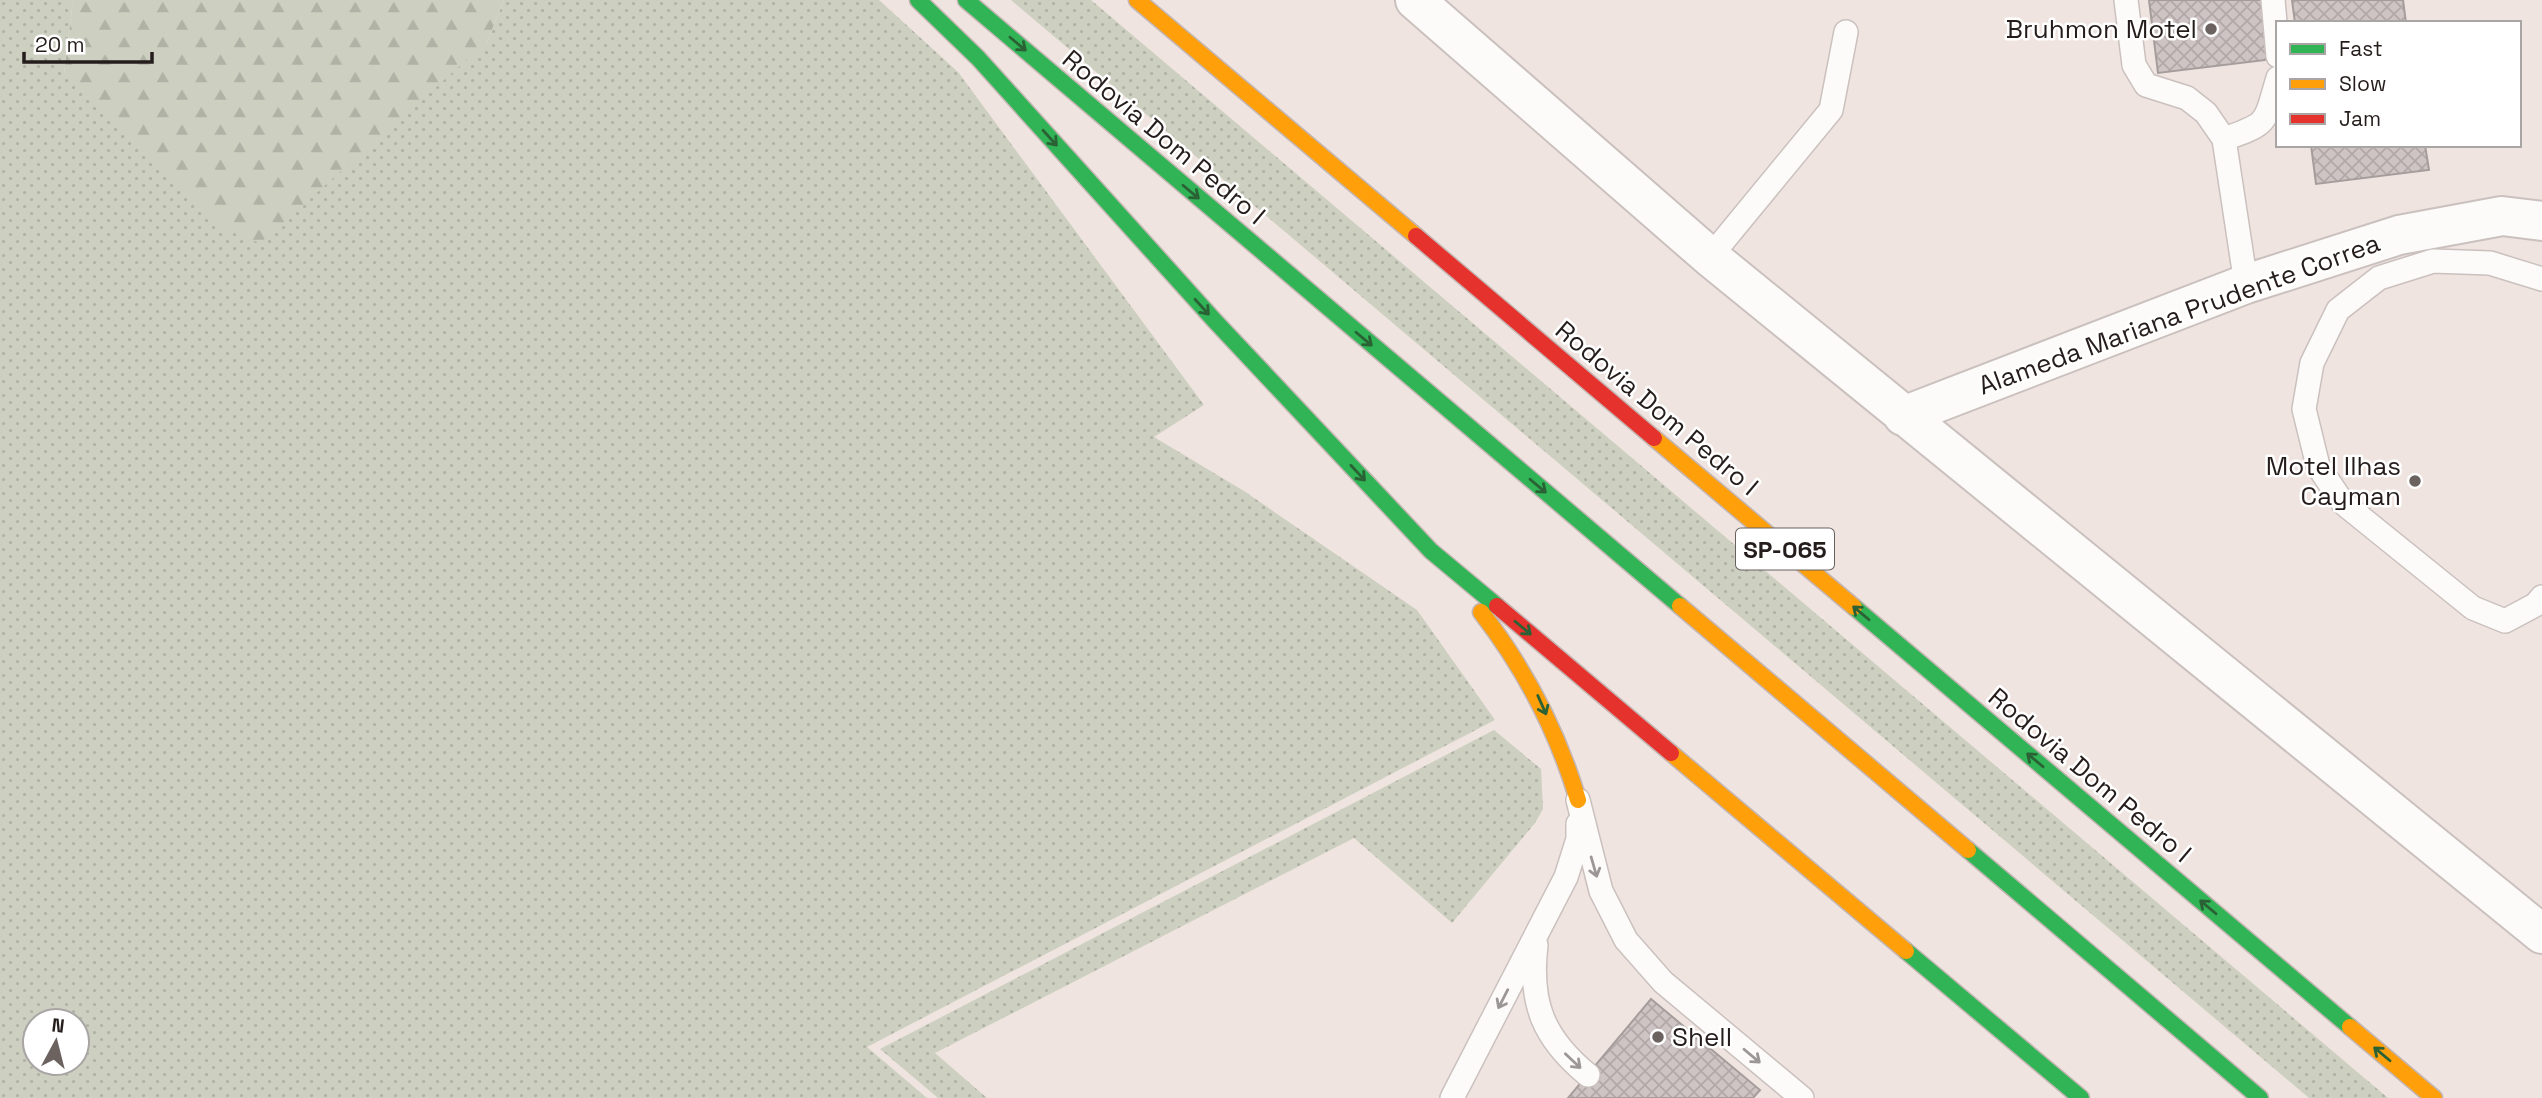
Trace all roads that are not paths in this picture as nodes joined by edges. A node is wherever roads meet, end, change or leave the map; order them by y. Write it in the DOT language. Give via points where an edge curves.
graph roads {
  1 [pos="918,0"];
  2 [pos="966,0"];
  3 [pos="1137,0"];
  4 [pos="1415,0"];
  5 [pos="2126,0"];
  6 [pos="2273,0"];
  7 [pos="1846,32"];
  8 [pos="2276,34"];
  9 [pos="2276,84"];
  10 [pos="2224,139"];
  11 [pos="2542,221"];
  12 [pos="1710,257"];
  13 [pos="2542,279"];
  14 [pos="2246,284"];
  15 [pos="1903,416"];
  16 [pos="1431,551"];
  17 [pos="2542,597"];
  18 [pos="1578,800"];
  19 [pos="1538,932"];
  20 [pos="2542,934"];
  21 [pos="1588,1075"];
  22 [pos="1455,1094"];
  23 [pos="1802,1098"];
  24 [pos="2081,1098"];
  25 [pos="2260,1098"];
  26 [pos="2434,1098"];
  1 -- 16 [label="highway, one-way" via="978,58 1213,320"];
  2 -- 25 [label="highway, Rodovia Dom Pedro I, one-way"];
  26 -- 3 [label="highway, Rodovia Dom Pedro I / SP-065, one-way"];
  4 -- 12 [label="street"];
  5 -- 10 [label="lane" via="2134,65 2146,85 2187,98 2206,113"];
  6 -- 8 [label="lane"];
  7 -- 12 [label="lane" via="1831,110"];
  9 -- 10 [label="lane" via="2266,117 2257,128"];
  10 -- 14 [label="lane"];
  11 -- 14 [label="street, Alameda Mariana Prudente Correa" via="2502,216 2399,235"];
  12 -- 15 [label="street"];
  13 -- 17 [label="lane" via="2490,263 2433,261 2379,278 2338,310 2312,363 2304,409 2318,466 2343,503 2473,608 2505,621"];
  14 -- 15 [label="street, Alameda Mariana Prudente Correa"];
  15 -- 20 [label="street"];
  16 -- 18 [label="highway, one-way" via="1498,633 1536,693 1569,767"];
  16 -- 24 [label="highway, one-way"];
  18 -- 19 [label="lane" via="1578,839 1566,877"];
  18 -- 23 [label="lane, one-way" via="1601,891 1626,940 1663,982"];
  19 -- 21 [label="lane, one-way" via="1533,971 1536,1002 1548,1033"];
  19 -- 22 [label="lane, one-way"];
}
